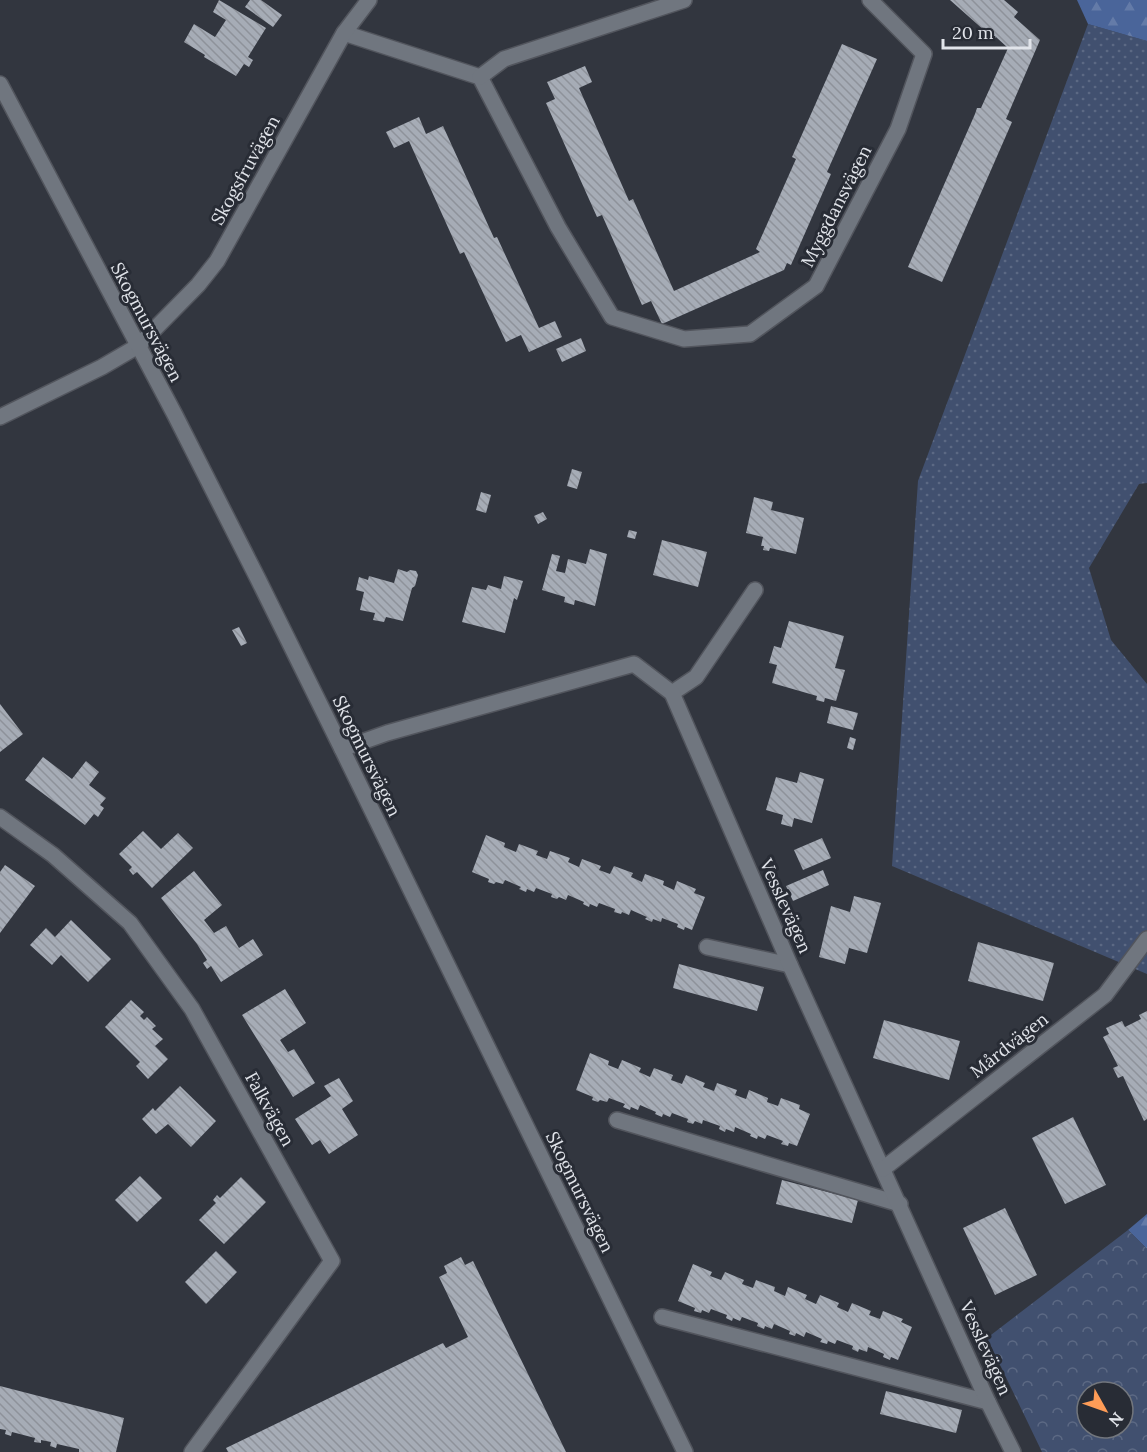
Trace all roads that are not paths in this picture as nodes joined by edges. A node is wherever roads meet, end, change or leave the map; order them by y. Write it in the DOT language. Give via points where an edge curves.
graph roads {
  1 [pos="369,0"];
  2 [pos="684,0"];
  3 [pos="870,0"];
  4 [pos="344,33"];
  5 [pos="480,77"];
  6 [pos="0,84"];
  7 [pos="138,346"];
  8 [pos="0,417"];
  9 [pos="755,590"];
  10 [pos="672,693"];
  11 [pos="342,749"];
  12 [pos="0,817"];
  13 [pos="1147,939"];
  14 [pos="707,947"];
  15 [pos="790,965"];
  16 [pos="617,1120"];
  17 [pos="883,1169"];
  18 [pos="900,1204"];
  19 [pos="662,1317"];
  20 [pos="988,1402"];
  21 [pos="192,1452"];
  22 [pos="685,1452"];
  23 [pos="1013,1452"];
  1 -- 4 [label="street, Skogsfruvägen"];
  2 -- 5 [label="street" via="504,58"];
  3 -- 5 [label="street, Myggdansvägen" via="924,54 898,129 816,286 750,334 684,339 612,317 558,227"];
  4 -- 5 [label="street"];
  4 -- 7 [label="street, Skogsfruvägen" via="217,261"];
  6 -- 7 [label="street, Skogmursvägen"];
  7 -- 8 [label="street, Skogsfruvägen"];
  7 -- 11 [label="street, Skogmursvägen"];
  9 -- 10 [label="street" via="696,677"];
  10 -- 11 [label="street, Vesslevägen" via="634,664"];
  10 -- 15 [label="street, Vesslevägen"];
  11 -- 22 [label="street, Skogmursvägen"];
  12 -- 21 [label="street, Falkvägen" via="53,855 130,923 192,1009 332,1261"];
  13 -- 17 [label="street, Mårdvägen" via="1105,995"];
  14 -- 15 [label="street"];
  15 -- 17 [label="street, Vesslevägen"];
  16 -- 18 [label="street"];
  17 -- 18 [label="street, Vesslevägen"];
  18 -- 20 [label="street, Vesslevägen"];
  19 -- 20 [label="street"];
  20 -- 23 [label="street, Vesslevägen"];
}
